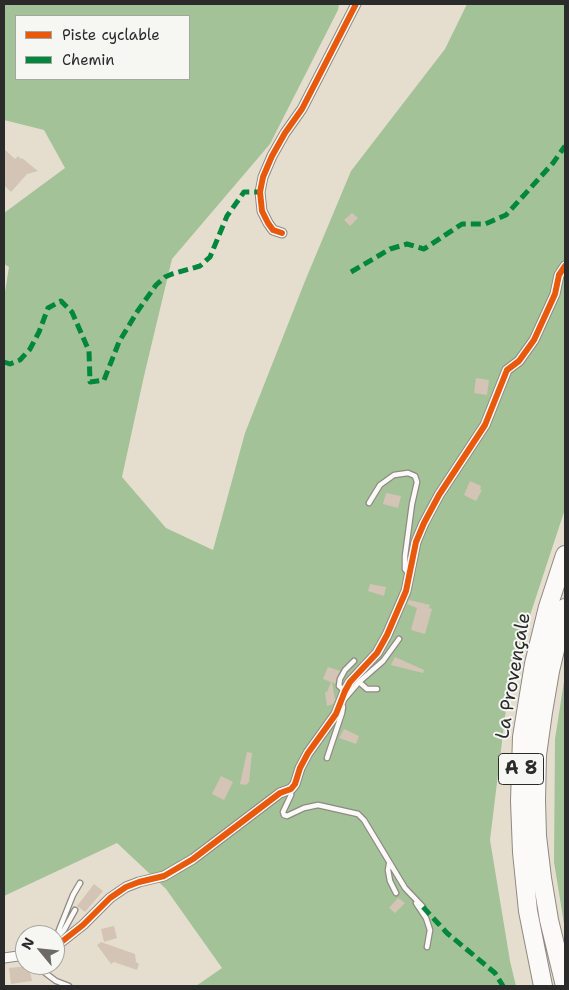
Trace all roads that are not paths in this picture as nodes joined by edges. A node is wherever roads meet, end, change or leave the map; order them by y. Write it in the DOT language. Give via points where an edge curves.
graph roads {
  1 [pos="356,4"];
  2 [pos="282,233"];
  3 [pos="565,266"];
  4 [pos="369,503"];
  5 [pos="565,555"];
  6 [pos="410,575"];
  7 [pos="565,608"];
  8 [pos="399,639"];
  9 [pos="354,661"];
  10 [pos="359,682"];
  11 [pos="377,690"];
  12 [pos="345,691"];
  13 [pos="341,703"];
  14 [pos="326,758"];
  15 [pos="291,789"];
  16 [pos="389,864"];
  17 [pos="80,883"];
  18 [pos="396,893"];
  19 [pos="415,899"];
  20 [pos="423,907"];
  21 [pos="75,910"];
  22 [pos="62,925"];
  23 [pos="65,928"];
  24 [pos="65,935"];
  25 [pos="427,947"];
  26 [pos="48,975"];
  27 [pos="69,986"];
  28 [pos="543,986"];
  29 [pos="565,986"];
  1 -- 2 [label="street" via="263,177 260,192 262,212 274,230"];
  3 -- 6 [label="street" via="534,340 520,361 507,370 485,425 424,523 416,542"];
  4 -- 6 [label="lane" via="380,485 394,474 415,476 417,482 405,556 405,570"];
  5 -- 28 [label="highway, La Provençale / A 8" via="534,664 522,737 522,852 528,911"];
  6 -- 12 [label="street" via="406,591 377,653"];
  7 -- 29 [label="highway, La Provençale / A 8" via="542,712 536,800 542,878"];
  8 -- 10 [label="lane" via="382,661"];
  9 -- 12 [label="lane" via="340,678 339,686"];
  10 -- 11 [label="lane" via="367,689"];
  10 -- 13 [label="lane"];
  12 -- 13 [label="street"];
  13 -- 14 [label="lane" via="342,713"];
  13 -- 15 [label="street" via="308,753"];
  15 -- 16 [label="lane" via="284,815 318,805 358,814"];
  15 -- 24 [label="street" via="164,876 126,887 83,925"];
  16 -- 18 [label="lane" via="390,881"];
  16 -- 19 [label="lane"];
  17 -- 22 [label="lane"];
  19 -- 20 [label="lane"];
  19 -- 25 [label="lane" via="430,930"];
  21 -- 23 [label="lane"];
  26 -- 27 [label="lane"];
}
